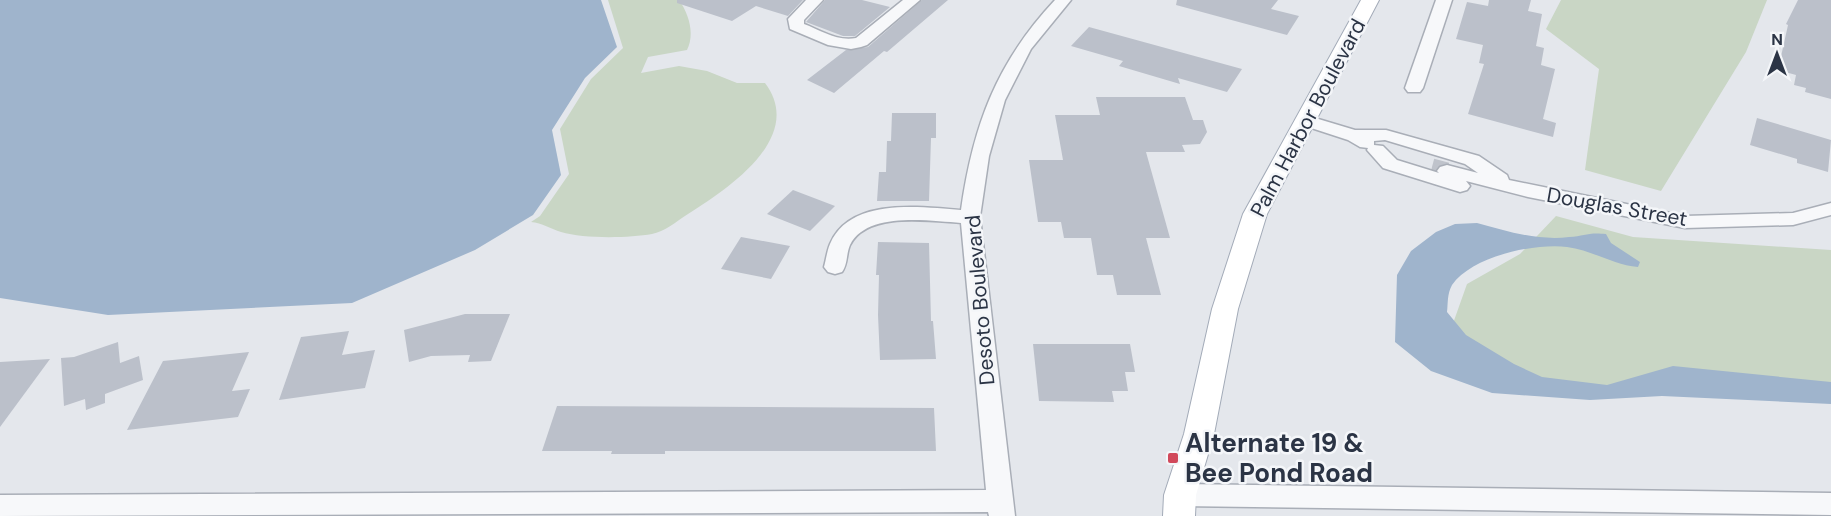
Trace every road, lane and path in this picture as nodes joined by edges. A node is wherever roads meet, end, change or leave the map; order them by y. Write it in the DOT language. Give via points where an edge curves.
graph roads {
  1 [pos="815,0"];
  2 [pos="912,0"];
  3 [pos="1063,0"];
  4 [pos="1370,0"];
  5 [pos="1444,0"];
  6 [pos="1414,88"];
  7 [pos="1305,120"];
  8 [pos="1354,136"];
  9 [pos="1376,150"];
  10 [pos="1511,187"];
  11 [pos="1831,208"];
  12 [pos="970,217"];
  13 [pos="835,267"];
  14 [pos="1831,504"];
  15 [pos="0,506"];
  16 [pos="1180,506"];
  17 [pos="1001,509"];
  1 -- 2 [label="street" via="796,19 796,26 828,40 851,44 868,37"];
  3 -- 12 [label="street, Desoto Boulevard" via="1023,48 992,106 975,174"];
  4 -- 7 [label="main road, Palm Harbor Boulevard"];
  5 -- 6 [label="street"];
  7 -- 8 [label="street, Douglas Street"];
  7 -- 16 [label="main road, Palm Harbor Boulevard" via="1255,214 1243,250 1225,309"];
  8 -- 9 [label="street, Douglas Street"];
  8 -- 10 [label="street, Douglas Street" via="1386,135 1472,160"];
  9 -- 10 [label="street, Douglas Street"];
  9 -- 10 [label="street" via="1390,164 1457,186"];
  10 -- 11 [label="street, Douglas Street" via="1685,222 1793,219"];
  12 -- 13 [label="street" via="874,216 850,231 838,247"];
  12 -- 17 [label="street, Desoto Boulevard"];
  14 -- 16 [label="street"];
  15 -- 17 [label="street"];
}
